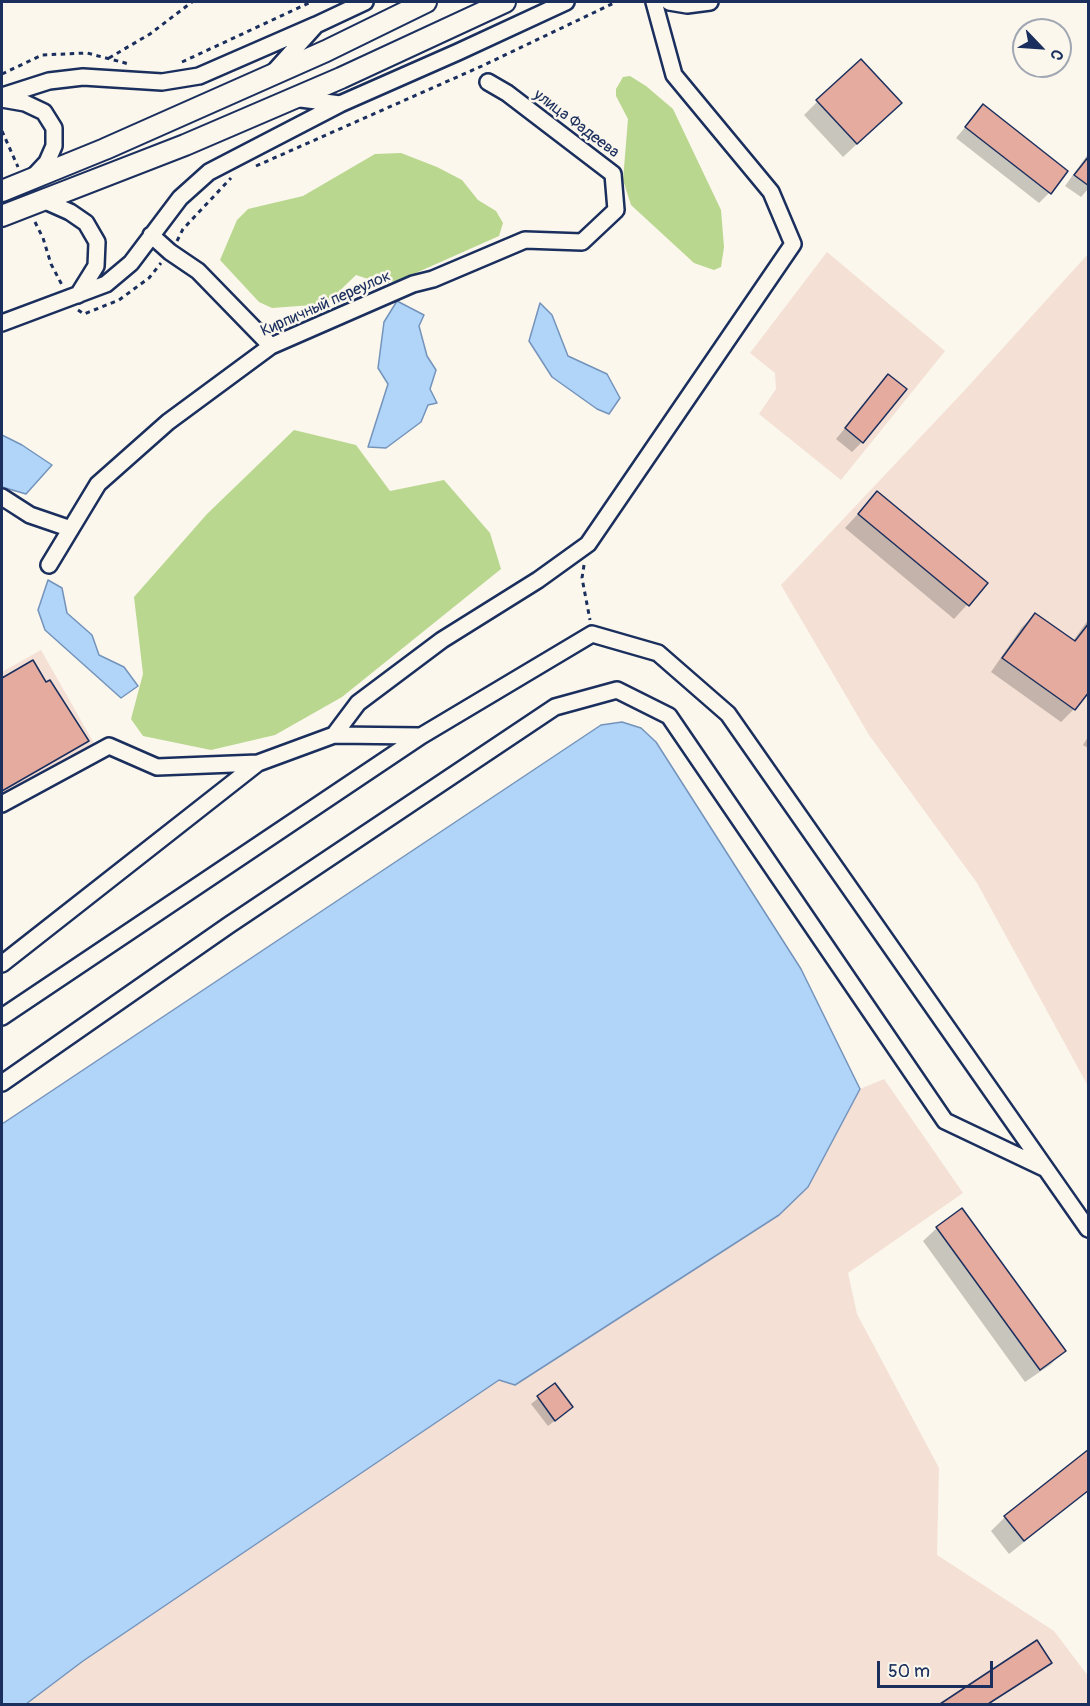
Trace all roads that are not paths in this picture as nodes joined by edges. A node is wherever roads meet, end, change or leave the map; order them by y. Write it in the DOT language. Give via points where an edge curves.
graph roads {
  1 [pos="365,2"];
  2 [pos="426,2"];
  3 [pos="505,2"];
  4 [pos="566,2"];
  5 [pos="654,2"];
  6 [pos="669,2"];
  7 [pos="710,2"];
  8 [pos="316,25"];
  9 [pos="270,75"];
  10 [pos="488,82"];
  11 [pos="2,98"];
  12 [pos="292,98"];
  13 [pos="340,104"];
  14 [pos="24,173"];
  15 [pos="2,191"];
  16 [pos="37,208"];
  17 [pos="616,210"];
  18 [pos="2,216"];
  19 [pos="151,236"];
  20 [pos="74,297"];
  21 [pos="2,323"];
  22 [pos="271,346"];
  23 [pos="2,497"];
  24 [pos="71,529"];
  25 [pos="49,565"];
  26 [pos="334,735"];
  27 [pos="421,736"];
  28 [pos="258,763"];
  29 [pos="2,804"];
  30 [pos="2,964"];
  31 [pos="2,1017"];
  32 [pos="2,1083"];
  33 [pos="1049,1170"];
  34 [pos="1089,1229"];
  1 -- 8 [label="street"];
  2 -- 9 [label="main road"];
  3 -- 12 [label="main road"];
  4 -- 13 [label="street"];
  5 -- 26 [label="street" via="674,75 771,192 793,244 588,544 432,647 358,704"];
  6 -- 7 [label="street"];
  8 -- 9 [label="street"];
  8 -- 11 [label="street" via="199,76 162,82 83,77 49,81"];
  9 -- 14 [label="main road" via="105,149"];
  10 -- 17 [label="street, улица Фадеева" via="613,174"];
  11 -- 14 [label="street" via="44,112 54,128 54,146 47,162"];
  12 -- 13 [label="street"];
  12 -- 16 [label="main road"];
  13 -- 19 [label="street" via="209,172 180,198"];
  14 -- 15 [label="main road"];
  16 -- 18 [label="main road"];
  16 -- 20 [label="street" via="70,212 86,224 97,242 96,266"];
  17 -- 22 [label="street, Кирпичный переулок" via="582,242 525,240"];
  19 -- 20 [label="street" via="131,263 106,284"];
  19 -- 22 [label="street" via="198,271"];
  20 -- 21 [label="street"];
  22 -- 24 [label="street, Кирпичный переулок" via="168,422 98,484"];
  23 -- 24 [label="street" via="30,515"];
  24 -- 25 [label="street, Кирпичный переулок"];
  26 -- 27 [label="street"];
  26 -- 28 [label="street"];
  27 -- 31 [label="street"];
  27 -- 33 [label="street" via="592,634 658,653 728,714"];
  28 -- 29 [label="street" via="157,767 109,746"];
  28 -- 30 [label="street"];
  32 -- 33 [label="street" via="229,925 555,707 617,690 669,716 945,1120"];
  33 -- 34 [label="street"];
}
